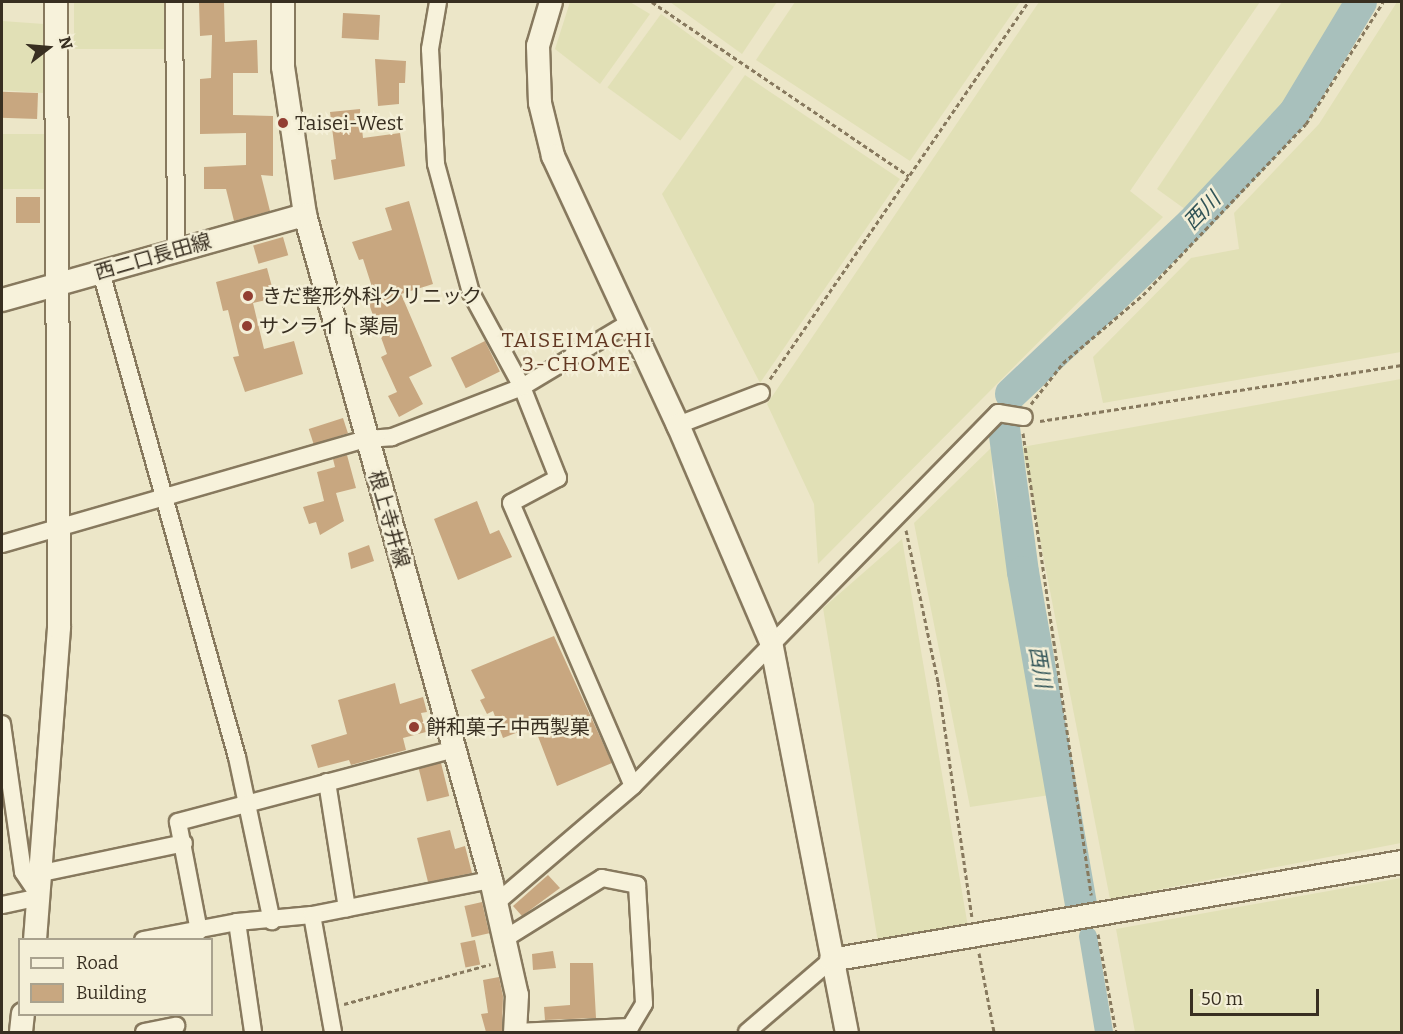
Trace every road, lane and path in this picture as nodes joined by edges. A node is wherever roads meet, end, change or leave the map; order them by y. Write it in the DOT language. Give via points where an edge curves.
graph roads {
  1 [pos="56,2"];
  2 [pos="174,2"];
  3 [pos="283,2"];
  4 [pos="438,2"];
  5 [pos="551,2"];
  6 [pos="652,2"];
  7 [pos="1028,2"];
  8 [pos="1383,2"];
  9 [pos="909,176"];
  10 [pos="305,215"];
  11 [pos="176,250"];
  12 [pos="101,272"];
  13 [pos="57,284"];
  14 [pos="2,300"];
  15 [pos="630,322"];
  16 [pos="1401,365"];
  17 [pos="522,387"];
  18 [pos="760,393"];
  19 [pos="1023,417"];
  20 [pos="678,425"];
  21 [pos="366,439"];
  22 [pos="166,497"];
  23 [pos="901,514"];
  24 [pos="60,525"];
  25 [pos="2,544"];
  26 [pos="771,642"];
  27 [pos="2,724"];
  28 [pos="454,749"];
  29 [pos="327,782"];
  30 [pos="633,786"];
  31 [pos="249,803"];
  32 [pos="184,843"];
  33 [pos="1401,862"];
  34 [pos="42,873"];
  35 [pos="491,879"];
  36 [pos="40,897"];
  37 [pos="496,903"];
  38 [pos="2,905"];
  39 [pos="347,908"];
  40 [pos="312,915"];
  41 [pos="1094,915"];
  42 [pos="273,921"];
  43 [pos="237,922"];
  44 [pos="199,931"];
  45 [pos="975,935"];
  46 [pos="35,938"];
  47 [pos="162,938"];
  48 [pos="508,949"];
  49 [pos="831,960"];
  50 [pos="329,1008"];
  51 [pos="23,1016"];
  52 [pos="176,1024"];
  53 [pos="619,1030"];
  54 [pos="21,1032"];
  55 [pos="144,1032"];
  56 [pos="253,1032"];
  57 [pos="333,1032"];
  58 [pos="515,1032"];
  59 [pos="747,1032"];
  60 [pos="847,1032"];
  61 [pos="994,1032"];
  62 [pos="1116,1032"];
  1 -- 13 [label="street"];
  2 -- 11 [label="street"];
  3 -- 10 [label="street, 根上寺井線" via="284,67"];
  4 -- 17 [label="street" via="430,49 436,164 471,292"];
  5 -- 15 [label="street" via="538,46 540,104 553,156"];
  6 -- 9 [label="path"];
  7 -- 9 [label="path"];
  8 -- 19 [label="path" via="1306,124 1143,295 1063,363"];
  9 -- 18 [label="path"];
  10 -- 11 [label="street, 西二口長田線"];
  10 -- 21 [label="street, 根上寺井線"];
  11 -- 12 [label="street, 西二口長田線"];
  12 -- 13 [label="street, 西二口長田線"];
  12 -- 22 [label="street"];
  13 -- 14 [label="street, 西二口長田線"];
  13 -- 24 [label="street"];
  15 -- 17 [label="street"];
  15 -- 20 [label="street"];
  16 -- 19 [label="path" via="1044,422"];
  17 -- 21 [label="street" via="392,437"];
  17 -- 30 [label="street" via="558,478 511,503"];
  18 -- 20 [label="street"];
  19 -- 23 [label="street" via="998,414"];
  19 -- 41 [label="path" via="1022,447"];
  20 -- 26 [label="street"];
  21 -- 22 [label="street"];
  21 -- 28 [label="street, 根上寺井線"];
  22 -- 24 [label="street"];
  22 -- 31 [label="street"];
  23 -- 26 [label="street"];
  23 -- 45 [label="path" via="938,682"];
  24 -- 25 [label="street"];
  24 -- 34 [label="street" via="59,627"];
  26 -- 30 [label="street"];
  26 -- 49 [label="street"];
  27 -- 36 [label="street" via="23,872"];
  28 -- 29 [label="street"];
  28 -- 35 [label="street, 根上寺井線"];
  29 -- 31 [label="street"];
  29 -- 39 [label="street"];
  30 -- 37 [label="street"];
  31 -- 32 [label="street" via="178,822"];
  31 -- 42 [label="street"];
  32 -- 34 [label="street"];
  32 -- 44 [label="street"];
  33 -- 41 [label="street"];
  34 -- 36 [label="street"];
  35 -- 37 [label="street, 根上寺井線"];
  35 -- 39 [label="street"];
  36 -- 38 [label="street"];
  36 -- 46 [label="street"];
  37 -- 48 [label="street, 根上寺井線"];
  39 -- 40 [label="street"];
  40 -- 42 [label="street"];
  40 -- 50 [label="street"];
  41 -- 45 [label="street"];
  41 -- 62 [label="path"];
  42 -- 43 [label="street"];
  43 -- 44 [label="street"];
  43 -- 56 [label="street"];
  44 -- 47 [label="street"];
  45 -- 49 [label="street"];
  45 -- 61 [label="path"];
  48 -- 50 [label="path"];
  48 -- 53 [label="street" via="602,878 637,885 644,1004 630,1027"];
  48 -- 58 [label="street, 根上寺井線" via="517,995"];
  49 -- 59 [label="street"];
  49 -- 60 [label="street"];
  50 -- 57 [label="street"];
  51 -- 54 [label="street"];
  52 -- 55 [label="street"];
  53 -- 58 [label="street"];
}
